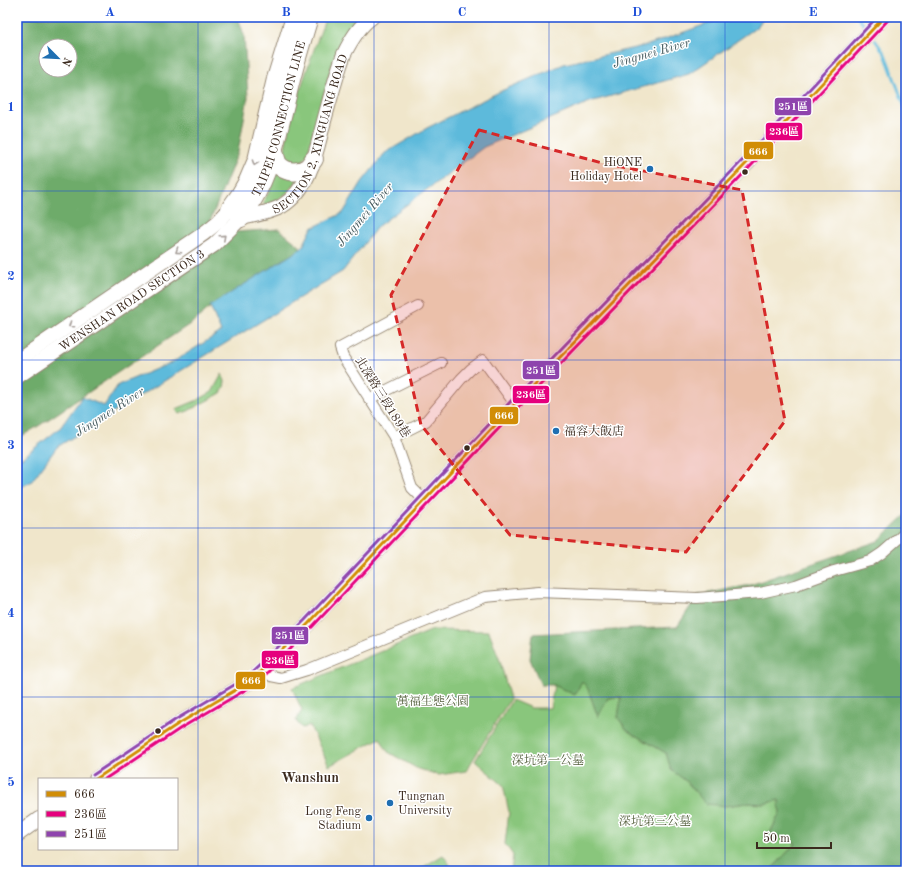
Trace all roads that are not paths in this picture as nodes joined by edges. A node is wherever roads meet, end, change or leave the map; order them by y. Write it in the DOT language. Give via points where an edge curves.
graph roads {
  1 [pos="283,17"];
  2 [pos="295,17"];
  3 [pos="310,17"];
  4 [pos="317,17"];
  5 [pos="372,17"];
  6 [pos="880,21"];
  7 [pos="290,82"];
  8 [pos="265,126"];
  9 [pos="274,151"];
  10 [pos="314,159"];
  11 [pos="236,213"];
  12 [pos="418,306"];
  13 [pos="17,362"];
  14 [pos="440,364"];
  15 [pos="17,376"];
  16 [pos="370,399"];
  17 [pos="515,404"];
  18 [pos="394,437"];
  19 [pos="425,501"];
  20 [pos="906,532"];
  21 [pos="264,668"];
  22 [pos="97,778"];
  23 [pos="38,820"];
  24 [pos="17,835"];
  1 -- 8 [label="highway" via="275,51"];
  2 -- 8 [label="highway, TAIPEI CONNECTION LINE"];
  3 -- 7 [label="highway, TAIPEI CONNECTION LINE"];
  4 -- 7 [label="highway"];
  5 -- 10 [label="main road, SECTION 2, XINGUANG ROAD" via="351,40 344,54"];
  6 -- 17 [label="main road"];
  7 -- 9 [label="highway, TAIPEI CONNECTION LINE"];
  8 -- 11 [label="highway, TAIPEI CONNECTION LINE, one-way" via="254,169 240,195"];
  9 -- 10 [label="highway" via="277,162 287,171 302,170"];
  9 -- 11 [label="highway, TAIPEI CONNECTION LINE" via="258,193"];
  10 -- 11 [label="main road, SECTION 2, XINGUANG ROAD" via="301,188 292,199 274,210"];
  11 -- 13 [label="main road, WENSHAN ROAD SECTION 3, one-way" via="218,222"];
  15 -- 11 [label="main road, WENSHAN ROAD SECTION 3, one-way" via="214,245"];
  12 -- 16 [label="street, 北深路三段189巷" via="340,348"];
  14 -- 16 [label="street"];
  16 -- 18 [label="street, 北深路三段189巷"];
  17 -- 18 [label="street" via="483,360 471,369 426,421"];
  17 -- 19 [label="main road"];
  18 -- 19 [label="street, 北深路三段189巷" via="412,488"];
  19 -- 21 [label="main road"];
  20 -- 21 [label="street" via="870,561 796,585 760,593 697,598 538,592 485,597 307,670 281,678 271,676"];
  21 -- 22 [label="main road" via="249,682 178,724"];
  23 -- 24 [label="main road"];
}
